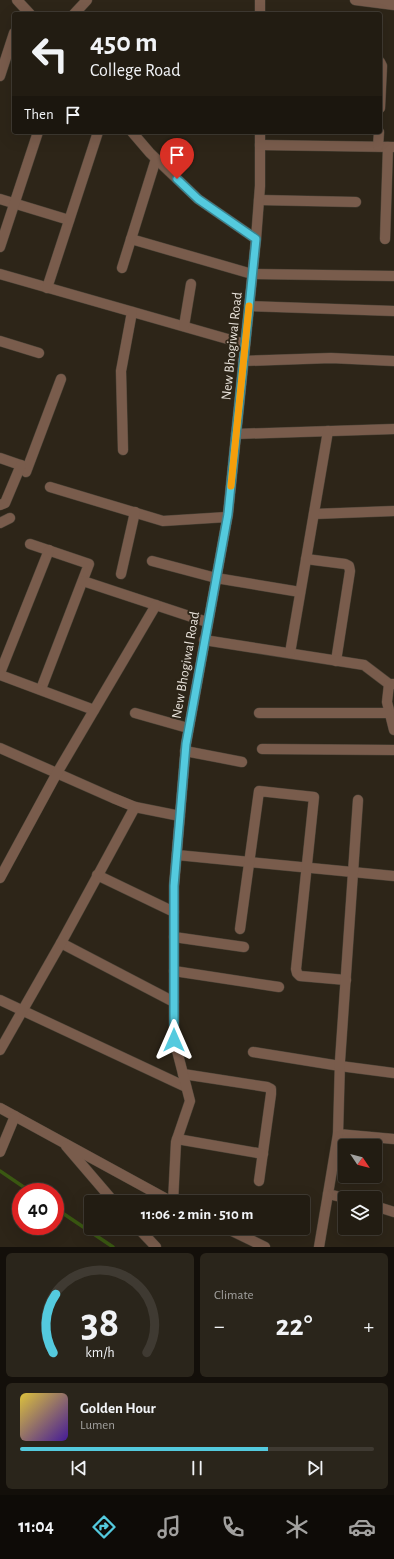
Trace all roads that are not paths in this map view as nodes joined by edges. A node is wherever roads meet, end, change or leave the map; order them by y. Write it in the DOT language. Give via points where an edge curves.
graph roads {
  1 [pos="86,0"];
  2 [pos="260,0"];
  3 [pos="354,0"];
  4 [pos="394,5"];
  5 [pos="76,12"];
  6 [pos="260,12"];
  7 [pos="12,39"];
  8 [pos="0,76"];
  9 [pos="37,134"];
  10 [pos="97,134"];
  11 [pos="134,134"];
  12 [pos="260,134"];
  13 [pos="380,134"];
  14 [pos="260,145"];
  15 [pos="387,147"];
  16 [pos="156,159"];
  17 [pos="0,199"];
  18 [pos="259,200"];
  19 [pos="356,202"];
  20 [pos="15,203"];
  21 [pos="69,220"];
  22 [pos="131,239"];
  23 [pos="256,239"];
  24 [pos="385,239"];
  25 [pos="0,247"];
  26 [pos="122,268"];
  27 [pos="0,274"];
  28 [pos="252,274"];
  29 [pos="394,276"];
  30 [pos="191,284"];
  31 [pos="47,288"];
  32 [pos="249,306"];
  33 [pos="394,311"];
  34 [pos="132,312"];
  35 [pos="184,326"];
  36 [pos="0,341"];
  37 [pos="245,344"];
  38 [pos="40,353"];
  39 [pos="243,361"];
  40 [pos="394,361"];
  41 [pos="61,379"];
  42 [pos="394,429"];
  43 [pos="328,431"];
  44 [pos="236,434"];
  45 [pos="394,435"];
  46 [pos="123,450"];
  47 [pos="0,458"];
  48 [pos="25,468"];
  49 [pos="50,487"];
  50 [pos="0,505"];
  51 [pos="394,511"];
  52 [pos="135,512"];
  53 [pos="314,514"];
  54 [pos="227,517"];
  55 [pos="10,518"];
  56 [pos="0,523"];
  57 [pos="30,544"];
  58 [pos="49,550"];
  59 [pos="306,558"];
  60 [pos="152,561"];
  61 [pos="121,574"];
  62 [pos="216,578"];
  63 [pos="84,581"];
  64 [pos="300,592"];
  65 [pos="156,605"];
  66 [pos="207,622"];
  67 [pos="204,640"];
  68 [pos="290,653"];
  69 [pos="336,661"];
  70 [pos="0,674"];
  71 [pos="391,684"];
  72 [pos="41,689"];
  73 [pos="94,710"];
  74 [pos="389,712"];
  75 [pos="134,713"];
  76 [pos="259,713"];
  77 [pos="188,728"];
  78 [pos="394,730"];
  79 [pos="0,748"];
  80 [pos="262,749"];
  81 [pos="394,750"];
  82 [pos="185,752"];
  83 [pos="242,762"];
  84 [pos="57,773"];
  85 [pos="358,800"];
  86 [pos="135,807"];
  87 [pos="180,816"];
  88 [pos="177,855"];
  89 [pos="250,862"];
  90 [pos="307,867"];
  91 [pos="354,872"];
  92 [pos="97,875"];
  93 [pos="394,876"];
  94 [pos="0,878"];
  95 [pos="174,912"];
  96 [pos="240,929"];
  97 [pos="174,938"];
  98 [pos="61,943"];
  99 [pos="244,947"];
  100 [pos="174,971"];
  101 [pos="346,980"];
  102 [pos="280,987"];
  103 [pos="0,1000"];
  104 [pos="174,1002"];
  105 [pos="22,1011"];
  106 [pos="0,1050"];
  107 [pos="253,1052"];
  108 [pos="340,1066"];
  109 [pos="394,1073"];
  110 [pos="183,1074"];
  111 [pos="186,1087"];
  112 [pos="0,1108"];
  113 [pos="15,1116"];
  114 [pos="338,1134"];
  115 [pos="177,1139"];
  116 [pos="394,1139"];
  117 [pos="62,1142"];
  118 [pos="0,1152"];
  119 [pos="263,1154"];
  120 [pos="259,1181"];
  121 [pos="328,1194"];
  122 [pos="108,1195"];
  123 [pos="160,1195"];
  124 [pos="173,1195"];
  125 [pos="338,1196"];
  126 [pos="382,1208"];
  127 [pos="394,1212"];
  128 [pos="145,1235"];
  129 [pos="240,1235"];
  130 [pos="156,1247"];
  131 [pos="265,1247"];
  132 [pos="318,1247"];
  1 -- 5 [label="street"];
  2 -- 6 [label="street"];
  3 -- 4 [label="street"];
  7 -- 8 [label="street"];
  9 -- 20 [label="street"];
  10 -- 21 [label="street"];
  11 -- 16 [label="street"];
  12 -- 14 [label="street, New Bhogiwal Road"];
  13 -- 15 [label="street"];
  14 -- 15 [label="street"];
  14 -- 18 [label="street, New Bhogiwal Road"];
  15 -- 24 [label="street"];
  16 -- 22 [label="street"];
  16 -- 23 [label="street" via="198,199"];
  17 -- 20 [label="street"];
  18 -- 19 [label="street"];
  18 -- 23 [label="street, New Bhogiwal Road"];
  20 -- 21 [label="street"];
  20 -- 25 [label="street"];
  21 -- 31 [label="street"];
  22 -- 26 [label="street"];
  22 -- 28 [label="street"];
  23 -- 28 [label="street, New Bhogiwal Road"];
  27 -- 31 [label="street"];
  28 -- 29 [label="street"];
  28 -- 32 [label="street, New Bhogiwal Road"];
  30 -- 35 [label="street"];
  31 -- 34 [label="street"];
  32 -- 33 [label="street"];
  32 -- 37 [label="street, New Bhogiwal Road"];
  34 -- 35 [label="street"];
  34 -- 46 [label="street" via="121,371"];
  35 -- 37 [label="street"];
  36 -- 38 [label="street"];
  37 -- 39 [label="street, New Bhogiwal Road"];
  39 -- 40 [label="street" via="332,358"];
  39 -- 44 [label="street, New Bhogiwal Road"];
  41 -- 48 [label="street"];
  42 -- 43 [label="street"];
  42 -- 45 [label="street"];
  43 -- 44 [label="street"];
  43 -- 53 [label="street"];
  44 -- 54 [label="street, New Bhogiwal Road"];
  47 -- 48 [label="street"];
  48 -- 50 [label="street" via="5,503"];
  49 -- 52 [label="street"];
  51 -- 53 [label="street"];
  52 -- 54 [label="street" via="163,521"];
  52 -- 61 [label="street"];
  53 -- 59 [label="street"];
  54 -- 62 [label="street, New Bhogiwal Road"];
  55 -- 56 [label="street"];
  57 -- 58 [label="street"];
  58 -- 63 [label="street" via="90,564"];
  58 -- 70 [label="street"];
  59 -- 64 [label="street"];
  59 -- 69 [label="street" via="349,566"];
  60 -- 62 [label="street"];
  62 -- 64 [label="street"];
  62 -- 66 [label="street, New Bhogiwal Road"];
  63 -- 65 [label="street"];
  63 -- 72 [label="street"];
  64 -- 68 [label="street"];
  65 -- 66 [label="street"];
  65 -- 73 [label="street"];
  66 -- 67 [label="street, New Bhogiwal Road"];
  67 -- 68 [label="street"];
  67 -- 77 [label="street, New Bhogiwal Road"];
  68 -- 69 [label="street"];
  69 -- 71 [label="street" via="364,665"];
  70 -- 72 [label="street"];
  71 -- 74 [label="street" via="386,702"];
  72 -- 73 [label="street"];
  73 -- 84 [label="street"];
  74 -- 76 [label="street"];
  74 -- 78 [label="street"];
  75 -- 77 [label="street"];
  77 -- 82 [label="street, New Bhogiwal Road"];
  79 -- 84 [label="street"];
  80 -- 81 [label="street"];
  82 -- 83 [label="street"];
  82 -- 87 [label="street, New Bhogiwal Road"];
  84 -- 86 [label="street"];
  84 -- 94 [label="street"];
  85 -- 91 [label="street"];
  86 -- 87 [label="street"];
  86 -- 92 [label="street"];
  87 -- 88 [label="street, New Bhogiwal Road"];
  88 -- 89 [label="street"];
  88 -- 95 [label="street, New Bhogiwal Road"];
  89 -- 90 [label="street"];
  89 -- 90 [label="street" via="259,791 314,797"];
  89 -- 96 [label="street"];
  90 -- 91 [label="street"];
  90 -- 101 [label="street" via="297,974"];
  91 -- 93 [label="street"];
  91 -- 101 [label="street"];
  92 -- 95 [label="street"];
  92 -- 98 [label="street"];
  95 -- 97 [label="street, New Bhogiwal Road"];
  97 -- 99 [label="street"];
  97 -- 100 [label="street, New Bhogiwal Road"];
  98 -- 104 [label="street"];
  98 -- 105 [label="street"];
  100 -- 102 [label="street"];
  100 -- 104 [label="street, New Bhogiwal Road"];
  101 -- 108 [label="street"];
  103 -- 105 [label="street"];
  104 -- 110 [label="street, New Bhogiwal Road" via="174,1040"];
  105 -- 106 [label="street"];
  105 -- 111 [label="street"];
  107 -- 108 [label="street"];
  108 -- 109 [label="street"];
  108 -- 114 [label="street"];
  110 -- 111 [label="street, New Bhogiwal Road"];
  110 -- 119 [label="street" via="270,1089"];
  111 -- 115 [label="street, New Bhogiwal Road" via="190,1101"];
  112 -- 113 [label="street"];
  113 -- 117 [label="street"];
  113 -- 118 [label="street"];
  114 -- 116 [label="street"];
  114 -- 121 [label="street"];
  115 -- 119 [label="street"];
  115 -- 124 [label="street, New Bhogiwal Road"];
  117 -- 122 [label="street"];
  117 -- 123 [label="street"];
  119 -- 120 [label="street"];
  121 -- 125 [label="street"];
  121 -- 132 [label="street"];
  126 -- 127 [label="street"];
  128 -- 130 [label="street"];
  129 -- 131 [label="street"];
}
